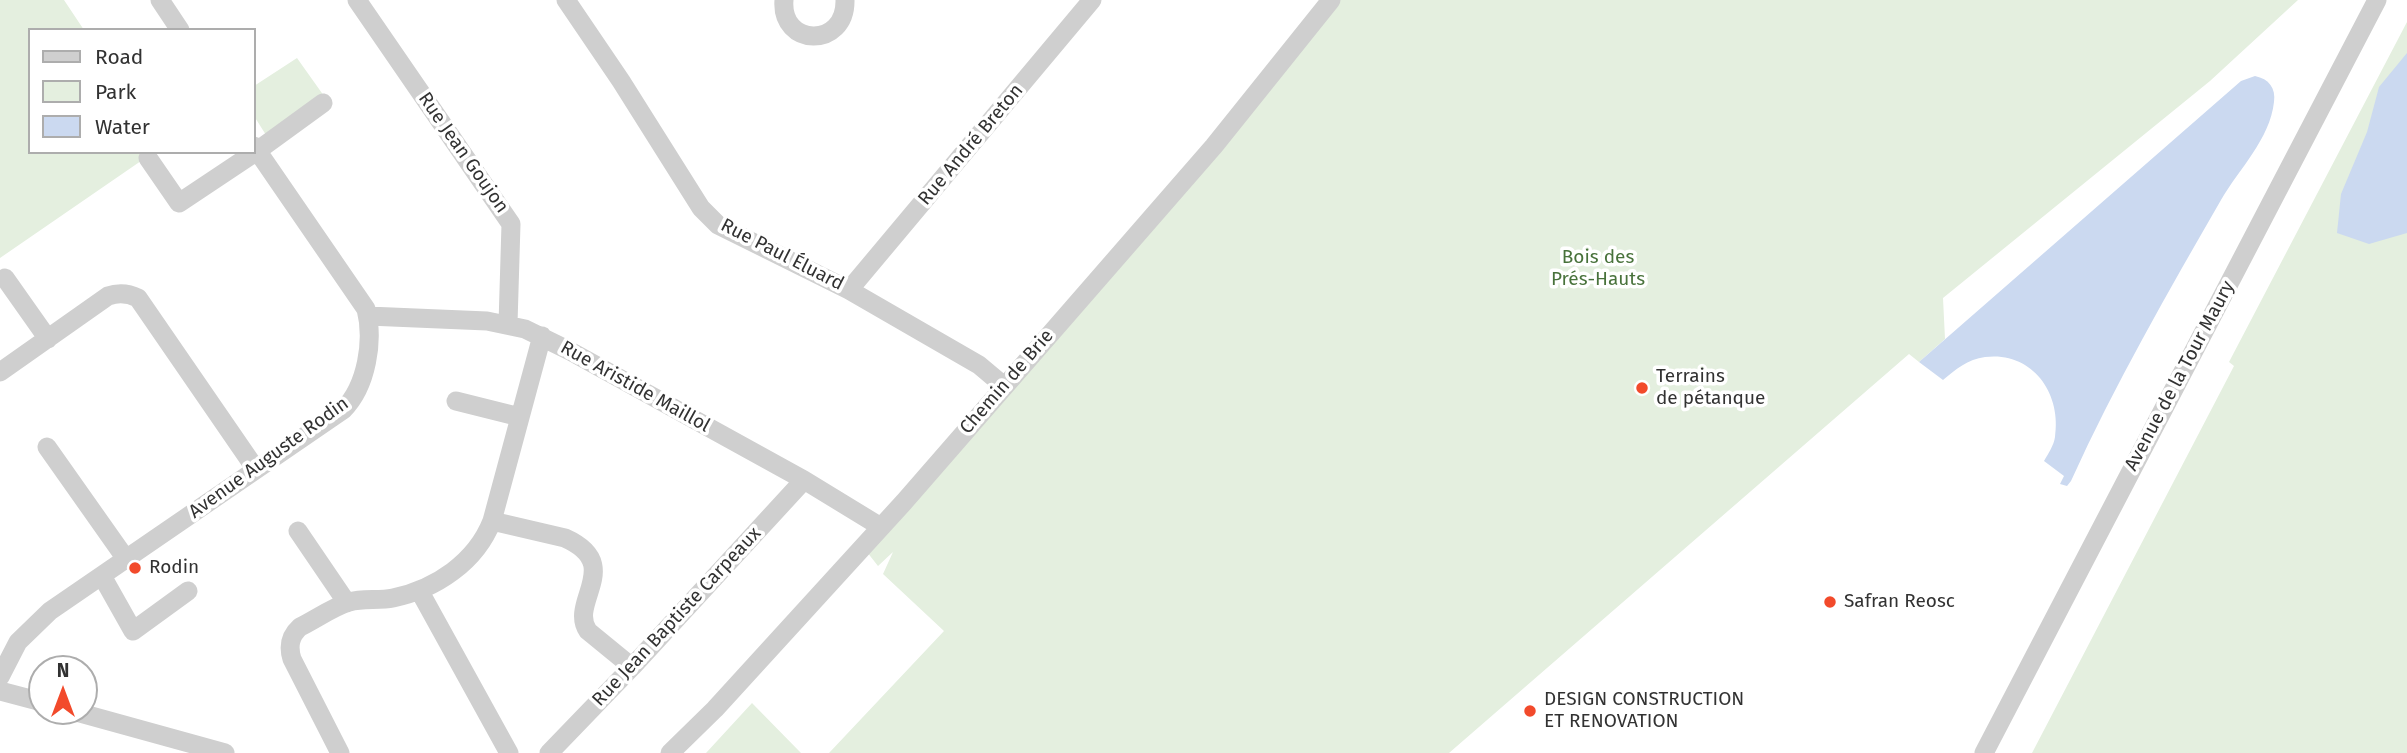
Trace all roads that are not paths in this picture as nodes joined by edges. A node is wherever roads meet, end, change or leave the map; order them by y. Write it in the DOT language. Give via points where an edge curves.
graph roads {
  1 [pos="160,0"];
  2 [pos="357,0"];
  3 [pos="566,0"];
  4 [pos="784,0"];
  5 [pos="845,0"];
  6 [pos="1092,0"];
  7 [pos="1331,0"];
  8 [pos="2377,0"];
  9 [pos="179,28"];
  10 [pos="323,103"];
  11 [pos="256,148"];
  12 [pos="248,154"];
  13 [pos="148,158"];
  14 [pos="5,278"];
  15 [pos="849,290"];
  16 [pos="368,316"];
  17 [pos="508,324"];
  18 [pos="542,336"];
  19 [pos="48,339"];
  20 [pos="0,372"];
  21 [pos="1004,386"];
  22 [pos="456,401"];
  23 [pos="520,417"];
  24 [pos="47,447"];
  25 [pos="256,468"];
  26 [pos="804,480"];
  27 [pos="492,521"];
  28 [pos="881,527"];
  29 [pos="298,531"];
  30 [pos="126,559"];
  31 [pos="102,576"];
  32 [pos="419,590"];
  33 [pos="188,592"];
  34 [pos="347,603"];
  35 [pos="5,657"];
  36 [pos="632,667"];
  37 [pos="0,677"];
  38 [pos="0,691"];
  39 [pos="28,698"];
  40 [pos="98,718"];
  41 [pos="335,751"];
  42 [pos="225,753"];
  43 [pos="509,753"];
  44 [pos="549,753"];
  45 [pos="670,753"];
  46 [pos="1984,753"];
  1 -- 9 [label="street"];
  2 -- 17 [label="street, Rue Jean Goujon" via="511,224"];
  3 -- 15 [label="street, Rue Paul Éluard" via="701,208 719,225"];
  4 -- 5 [label="street" via="786,19 809,36 836,27"];
  6 -- 15 [label="street, Rue André Breton"];
  7 -- 21 [label="street, Chemin de Brie" via="1214,146"];
  8 -- 46 [label="street, Avenue de la Tour Maury"];
  10 -- 11 [label="street"];
  11 -- 16 [label="street"];
  12 -- 13 [label="street" via="179,203"];
  14 -- 19 [label="street"];
  15 -- 21 [label="street, Rue Paul Éluard" via="979,365"];
  16 -- 17 [label="street, Rue Aristide Maillol"];
  16 -- 25 [label="street, Avenue Auguste Rodin" via="363,375 352,400"];
  17 -- 18 [label="street, Rue Aristide Maillol"];
  18 -- 23 [label="street"];
  18 -- 26 [label="street, Rue Aristide Maillol"];
  19 -- 20 [label="street"];
  19 -- 25 [label="street" via="108,296 121,293 138,298"];
  21 -- 28 [label="street, Chemin de Brie"];
  22 -- 23 [label="street"];
  23 -- 27 [label="street"];
  24 -- 30 [label="street"];
  25 -- 30 [label="street, Avenue Auguste Rodin"];
  26 -- 28 [label="street, Rue Aristide Maillol"];
  26 -- 36 [label="street, Rue Jean Baptiste Carpeaux"];
  27 -- 32 [label="street" via="469,559"];
  27 -- 36 [label="street" via="565,538 584,550 594,580 582,617 584,625"];
  28 -- 45 [label="street, Chemin de Brie"];
  29 -- 34 [label="street"];
  30 -- 31 [label="street, Avenue Auguste Rodin"];
  31 -- 33 [label="street" via="133,631"];
  31 -- 35 [label="street, Avenue Auguste Rodin" via="37,622"];
  32 -- 34 [label="street" via="391,599"];
  32 -- 43 [label="street"];
  34 -- 41 [label="street" via="300,627 289,649"];
  35 -- 37 [label="street, Avenue Auguste Rodin"];
  36 -- 44 [label="street, Rue Jean Baptiste Carpeaux"];
  38 -- 39 [label="street"];
  40 -- 42 [label="street"];
}
